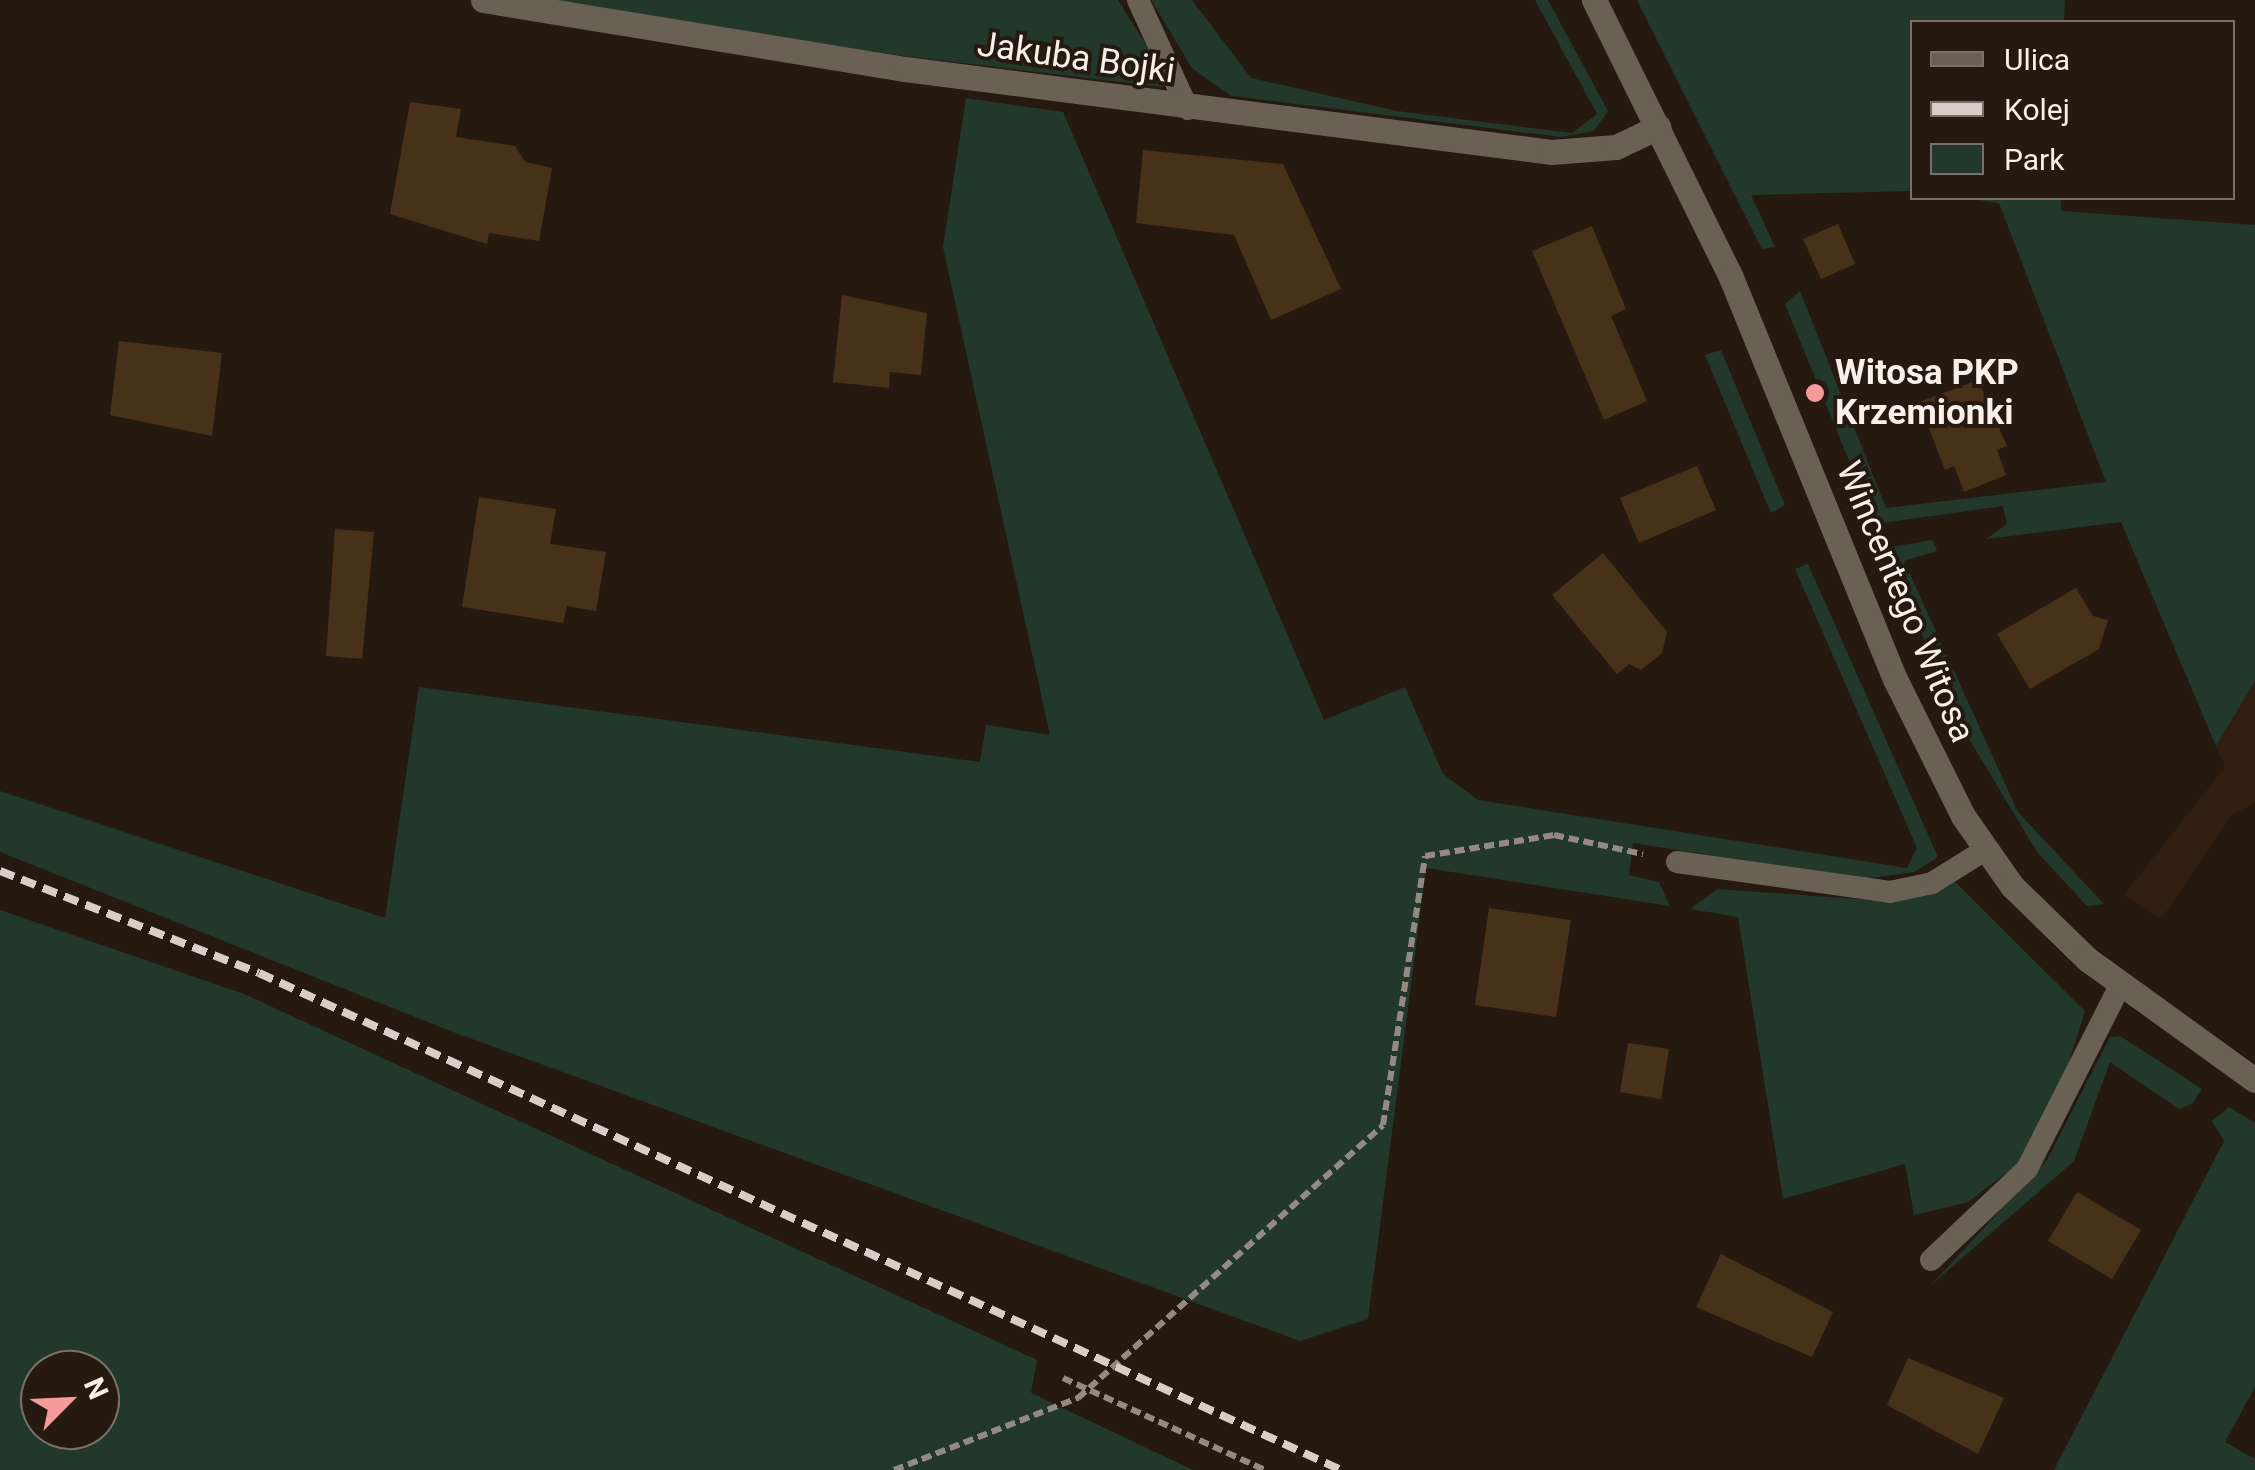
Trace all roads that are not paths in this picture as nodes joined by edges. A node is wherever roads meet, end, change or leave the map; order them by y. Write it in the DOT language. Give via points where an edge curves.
graph roads {
  1 [pos="483,0"];
  2 [pos="1138,0"];
  3 [pos="1594,0"];
  4 [pos="1188,110"];
  5 [pos="1658,127"];
  6 [pos="1985,850"];
  7 [pos="1676,862"];
  8 [pos="2120,986"];
  9 [pos="2255,1080"];
  10 [pos="1930,1260"];
  1 -- 4 [label="street, Jakuba Bojki"];
  2 -- 4 [label="lane"];
  3 -- 5 [label="street, Wincentego Witosa"];
  4 -- 5 [label="street, Jakuba Bojki" via="1551,152 1616,146"];
  5 -- 6 [label="street, Wincentego Witosa" via="1751,323 1903,697"];
  6 -- 7 [label="lane" via="1932,883 1890,892"];
  6 -- 8 [label="street, Wincentego Witosa" via="2039,914"];
  8 -- 9 [label="street, Wincentego Witosa"];
  8 -- 10 [label="lane" via="2027,1169"];
}
